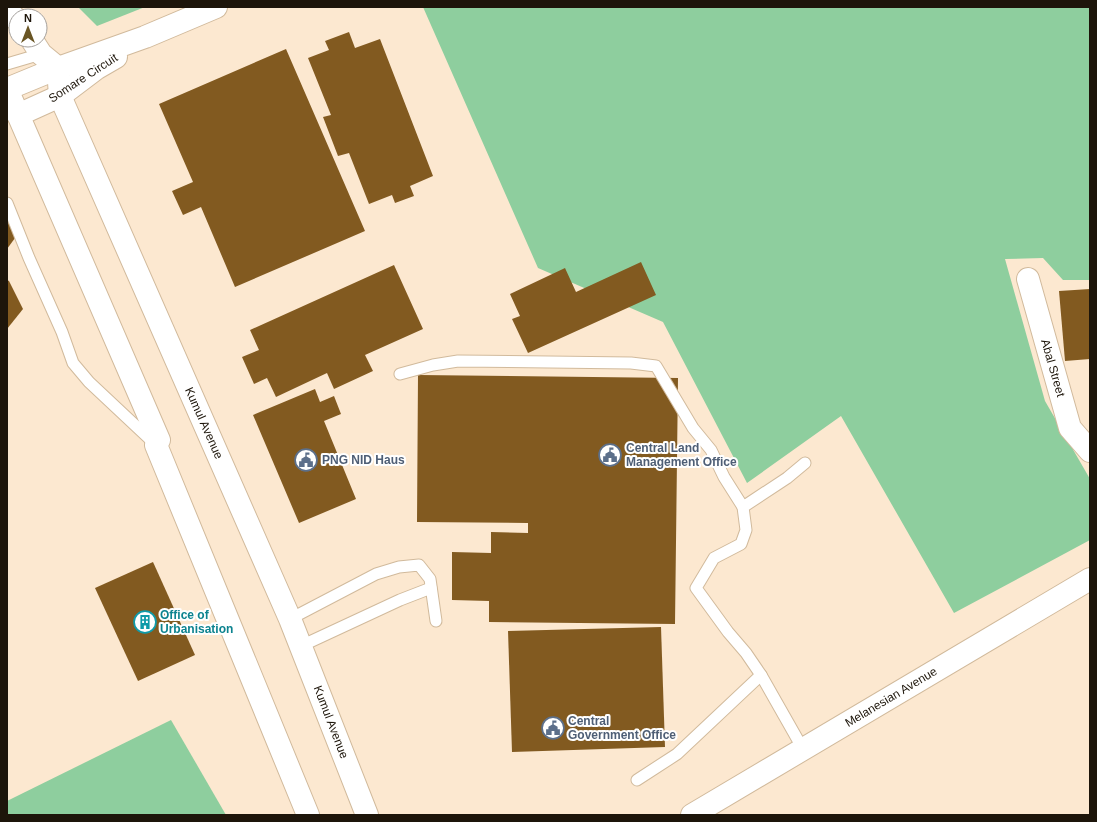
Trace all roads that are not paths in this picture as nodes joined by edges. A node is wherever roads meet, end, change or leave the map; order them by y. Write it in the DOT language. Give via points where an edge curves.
graph roads {
  1 [pos="216,7"];
  2 [pos="145,37"];
  3 [pos="35,48"];
  4 [pos="38,48"];
  5 [pos="7,64"];
  6 [pos="58,68"];
  7 [pos="7,89"];
  8 [pos="60,96"];
  9 [pos="18,115"];
  10 [pos="7,203"];
  11 [pos="1028,279"];
  12 [pos="400,374"];
  13 [pos="156,444"];
  14 [pos="1090,451"];
  15 [pos="805,463"];
  16 [pos="743,507"];
  17 [pos="1090,579"];
  18 [pos="431,588"];
  19 [pos="290,618"];
  20 [pos="436,621"];
  21 [pos="301,646"];
  22 [pos="760,675"];
  23 [pos="803,749"];
  24 [pos="637,780"];
  25 [pos="308,815"];
  26 [pos="367,815"];
  27 [pos="692,815"];
  1 -- 2 [label="street, Somare Circuit"];
  2 -- 6 [label="street, Somare Circuit"];
  2 -- 8 [label="street, Somare Circuit"];
  3 -- 5 [label="lane"];
  4 -- 6 [label="street"];
  6 -- 7 [label="street, Somare Circuit"];
  6 -- 8 [label="street, Kumul Avenue"];
  7 -- 9 [label="street"];
  8 -- 9 [label="street, Somare Circuit"];
  8 -- 19 [label="street, Kumul Avenue"];
  9 -- 13 [label="street" via="159,440"];
  10 -- 13 [label="lane" via="73,363 89,382"];
  11 -- 14 [label="street, Abal Street" via="1070,428"];
  12 -- 16 [label="lane" via="458,360 630,363 656,366 693,428 711,450"];
  13 -- 25 [label="street"];
  15 -- 16 [label="lane"];
  16 -- 22 [label="lane" via="746,530 740,544 714,558 696,588"];
  17 -- 23 [label="street, Melanesian Avenue"];
  18 -- 19 [label="lane" via="430,579 419,565 399,568 376,574"];
  18 -- 20 [label="lane"];
  18 -- 21 [label="lane"];
  19 -- 21 [label="street, Kumul Avenue"];
  21 -- 26 [label="street, Kumul Avenue"];
  22 -- 23 [label="lane"];
  22 -- 24 [label="lane" via="677,754"];
  23 -- 27 [label="street, Melanesian Avenue"];
}
